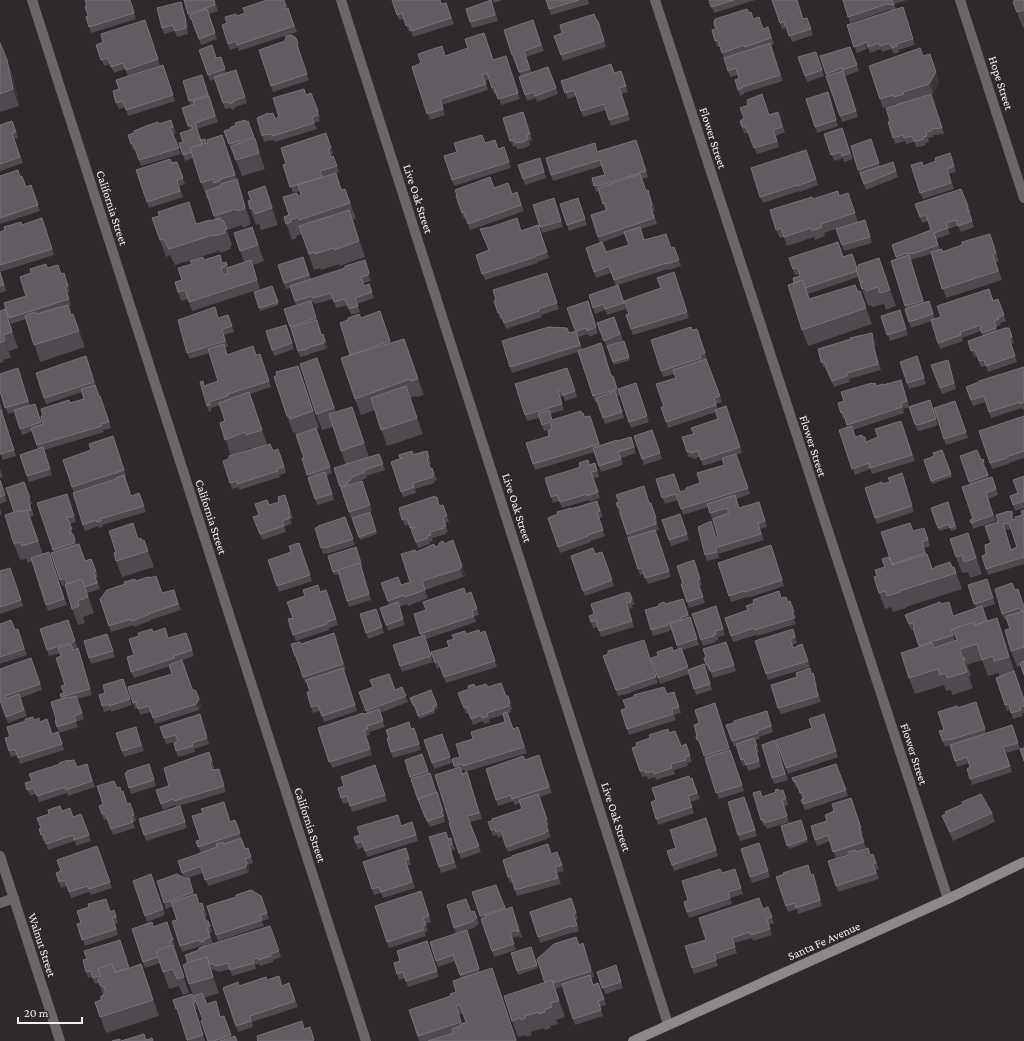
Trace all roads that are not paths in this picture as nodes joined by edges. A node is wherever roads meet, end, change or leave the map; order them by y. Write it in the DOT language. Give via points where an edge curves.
graph roads {
  1 [pos="32,0"];
  2 [pos="341,0"];
  3 [pos="654,0"];
  4 [pos="960,0"];
  5 [pos="1024,198"];
  6 [pos="0,856"];
  7 [pos="1024,862"];
  8 [pos="14,898"];
  9 [pos="948,899"];
  10 [pos="0,902"];
  11 [pos="668,1024"];
  12 [pos="60,1041"];
  13 [pos="366,1041"];
  14 [pos="633,1041"];
  1 -- 13 [label="street, California Street"];
  2 -- 11 [label="street, Live Oak Street"];
  3 -- 9 [label="street, Flower Street"];
  4 -- 5 [label="street, Hope Street"];
  6 -- 8 [label="street, Walnut Street"];
  7 -- 9 [label="main road, Santa Fe Avenue"];
  8 -- 10 [label="street"];
  8 -- 12 [label="street, Walnut Street"];
  9 -- 11 [label="main road, Santa Fe Avenue"];
  11 -- 14 [label="main road, Santa Fe Avenue"];
}
